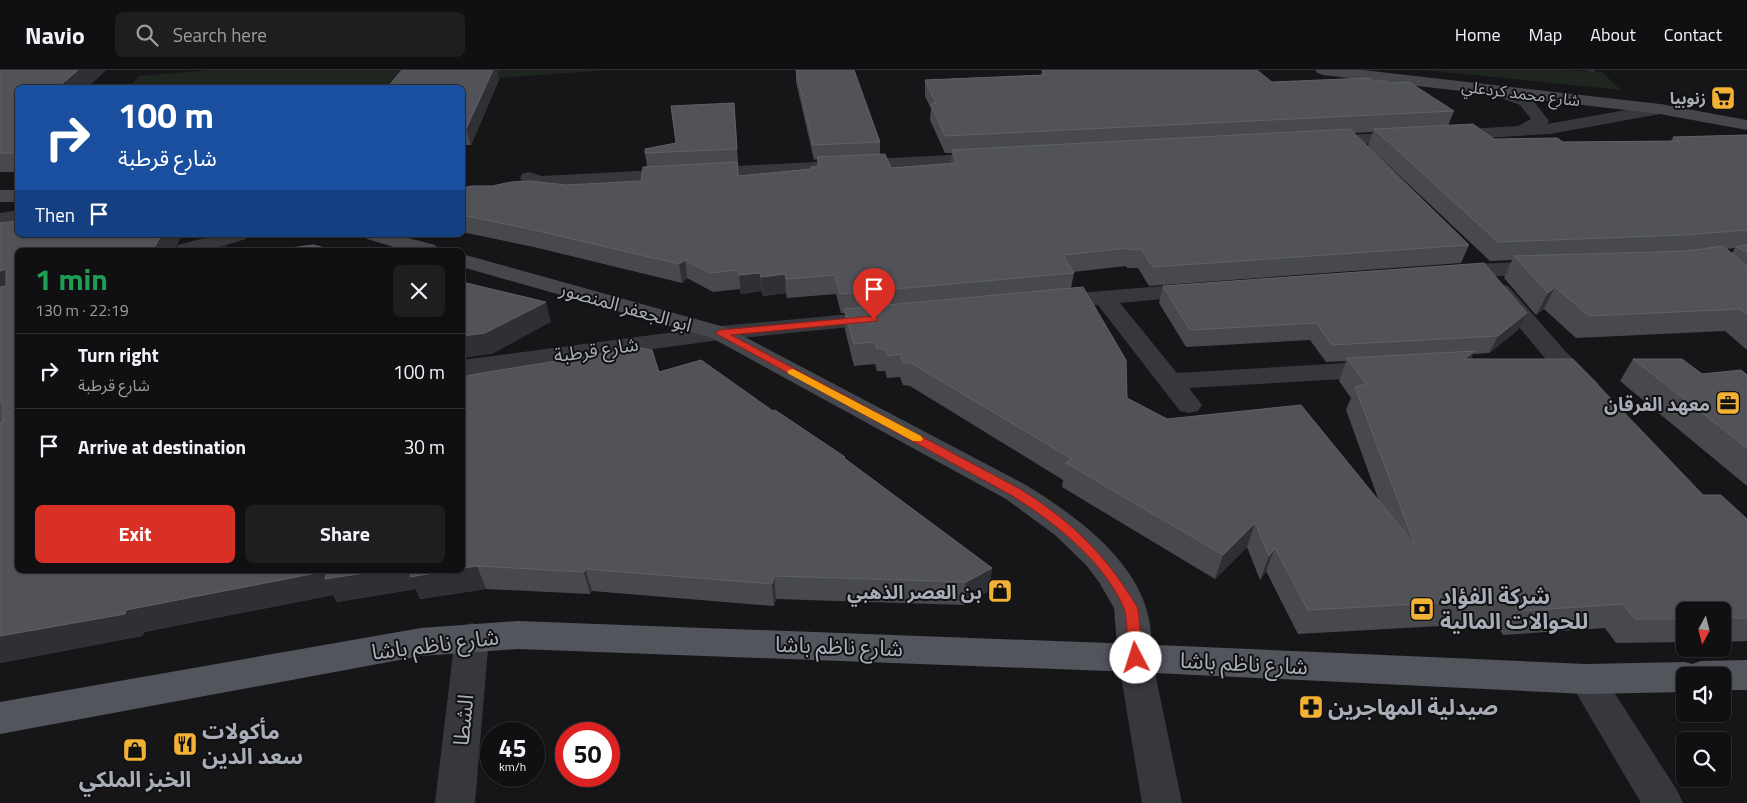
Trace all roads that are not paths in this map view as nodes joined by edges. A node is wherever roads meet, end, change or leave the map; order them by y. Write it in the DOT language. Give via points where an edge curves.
graph roads {
  1 [pos="1323,70"];
  2 [pos="1493,90"];
  3 [pos="1660,109"];
  4 [pos="1747,110"];
  5 [pos="1747,125"];
  6 [pos="1518,132"];
  7 [pos="1349,139"];
  8 [pos="1305,141"];
  9 [pos="1002,158"];
  10 [pos="1370,160"];
  11 [pos="529,178"];
  12 [pos="0,196"];
  13 [pos="15,196"];
  14 [pos="15,216"];
  15 [pos="0,219"];
  16 [pos="232,237"];
  17 [pos="381,237"];
  18 [pos="193,248"];
  19 [pos="420,248"];
  20 [pos="1462,249"];
  21 [pos="465,261"];
  22 [pos="1569,267"];
  23 [pos="1483,270"];
  24 [pos="1434,273"];
  25 [pos="1221,288"];
  26 [pos="1104,298"];
  27 [pos="1035,304"];
  28 [pos="907,316"];
  29 [pos="720,333"];
  30 [pos="1558,358"];
  31 [pos="1528,359"];
  32 [pos="1400,367"];
  33 [pos="465,368"];
  34 [pos="1172,381"];
  35 [pos="1600,398"];
  36 [pos="1189,404"];
  37 [pos="472,637"];
  38 [pos="1136,658"];
  39 [pos="1731,675"];
  40 [pos="1747,675"];
  41 [pos="1676,677"];
  42 [pos="1586,679"];
  43 [pos="0,718"];
  44 [pos="455,803"];
  45 [pos="1162,803"];
  46 [pos="1663,803"];
  1 -- 2 [label="main road, شارع محمد كردعلي"];
  2 -- 3 [label="main road, شارع محمد كردعلي"];
  2 -- 6 [label="street" via="1526,102 1541,121"];
  3 -- 4 [label="main road"];
  3 -- 5 [label="main road"];
  3 -- 6 [label="street" via="1579,125"];
  6 -- 7 [label="street"];
  7 -- 8 [label="street"];
  7 -- 10 [label="street"];
  9 -- 11 [label="street" via="541,182"];
  12 -- 13 [label="main road"];
  14 -- 15 [label="street"];
  16 -- 18 [label="street"];
  17 -- 19 [label="main road"];
  20 -- 23 [label="street"];
  21 -- 29 [label="main road, ابو الجعفر المنصور"];
  22 -- 23 [label="street"];
  23 -- 24 [label="street"];
  23 -- 30 [label="street"];
  25 -- 26 [label="street"];
  26 -- 27 [label="street"];
  26 -- 34 [label="street"];
  28 -- 29 [label="street, شارع قرطبة"];
  29 -- 33 [label="street, شارع قرطبة"];
  29 -- 38 [label="main road, ابو الجعفر المنصور" via="1044,510 1070,532 1115,581 1131,609"];
  30 -- 31 [label="street"];
  30 -- 35 [label="street"];
  32 -- 34 [label="street"];
  34 -- 36 [label="street"];
  37 -- 38 [label="main road, شارع ناظم باشا" via="562,636"];
  37 -- 43 [label="main road, شارع ناظم باشا" via="421,642"];
  37 -- 44 [label="street, الشطا"];
  38 -- 42 [label="main road, شارع ناظم باشا"];
  38 -- 45 [label="street"];
  39 -- 40 [label="main road"];
  41 -- 42 [label="main road, شارع ناظم باشا"];
  42 -- 46 [label="street"];
}
